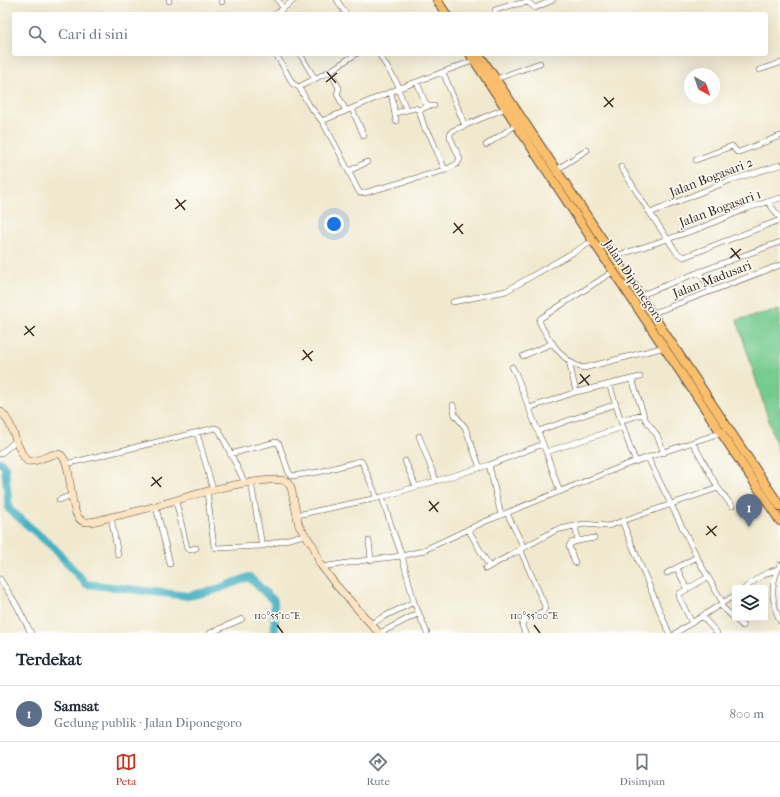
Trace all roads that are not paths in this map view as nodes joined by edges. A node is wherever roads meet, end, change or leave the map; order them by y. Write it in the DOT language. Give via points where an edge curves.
graph roads {
  1 [pos="278,0"];
  2 [pos="294,0"];
  3 [pos="337,0"];
  4 [pos="437,0"];
  5 [pos="444,0"];
  6 [pos="553,0"];
  7 [pos="281,12"];
  8 [pos="345,12"];
  9 [pos="445,12"];
  10 [pos="446,12"];
  11 [pos="495,12"];
  12 [pos="277,56"];
  13 [pos="301,56"];
  14 [pos="353,56"];
  15 [pos="380,56"];
  16 [pos="476,56"];
  17 [pos="780,62"];
  18 [pos="540,63"];
  19 [pos="330,70"];
  20 [pos="759,70"];
  21 [pos="443,72"];
  22 [pos="315,79"];
  23 [pos="496,79"];
  24 [pos="417,82"];
  25 [pos="299,87"];
  26 [pos="399,88"];
  27 [pos="391,92"];
  28 [pos="509,106"];
  29 [pos="352,109"];
  30 [pos="406,109"];
  31 [pos="419,110"];
  32 [pos="346,111"];
  33 [pos="395,113"];
  34 [pos="396,121"];
  35 [pos="322,122"];
  36 [pos="516,125"];
  37 [pos="465,126"];
  38 [pos="364,136"];
  39 [pos="779,136"];
  40 [pos="486,145"];
  41 [pos="587,150"];
  42 [pos="696,160"];
  43 [pos="367,162"];
  44 [pos="780,165"];
  45 [pos="621,167"];
  46 [pos="445,170"];
  47 [pos="556,170"];
  48 [pos="349,171"];
  49 [pos="780,198"];
  50 [pos="768,202"];
  51 [pos="650,213"];
  52 [pos="780,219"];
  53 [pos="668,238"];
  54 [pos="593,241"];
  55 [pos="780,242"];
  56 [pos="613,257"];
  57 [pos="780,265"];
  58 [pos="614,271"];
  59 [pos="699,272"];
  60 [pos="711,291"];
  61 [pos="639,296"];
  62 [pos="453,302"];
  63 [pos="652,314"];
  64 [pos="553,343"];
  65 [pos="665,347"];
  66 [pos="523,356"];
  67 [pos="569,361"];
  68 [pos="512,367"];
  69 [pos="640,377"];
  70 [pos="632,379"];
  71 [pos="609,384"];
  72 [pos="576,392"];
  73 [pos="616,404"];
  74 [pos="453,405"];
  75 [pos="529,408"];
  76 [pos="0,411"];
  77 [pos="643,414"];
  78 [pos="622,420"];
  79 [pos="623,427"];
  80 [pos="538,431"];
  81 [pos="725,431"];
  82 [pos="197,433"];
  83 [pos="419,436"];
  84 [pos="17,440"];
  85 [pos="693,443"];
  86 [pos="543,444"];
  87 [pos="546,452"];
  88 [pos="664,453"];
  89 [pos="0,454"];
  90 [pos="230,454"];
  91 [pos="648,458"];
  92 [pos="405,461"];
  93 [pos="636,462"];
  94 [pos="66,464"];
  95 [pos="489,465"];
  96 [pos="480,468"];
  97 [pos="288,478"];
  98 [pos="436,481"];
  99 [pos="248,482"];
  100 [pos="416,487"];
  101 [pos="718,488"];
  102 [pos="210,491"];
  103 [pos="560,492"];
  104 [pos="72,495"];
  105 [pos="382,497"];
  106 [pos="377,498"];
  107 [pos="59,500"];
  108 [pos="176,501"];
  109 [pos="671,505"];
  110 [pos="732,506"];
  111 [pos="780,506"];
  112 [pos="156,507"];
  113 [pos="507,513"];
  114 [pos="297,515"];
  115 [pos="501,515"];
  116 [pos="112,517"];
  117 [pos="780,520"];
  118 [pos="622,521"];
  119 [pos="575,526"];
  120 [pos="468,529"];
  121 [pos="304,534"];
  122 [pos="594,538"];
  123 [pos="368,541"];
  124 [pos="578,541"];
  125 [pos="262,546"];
  126 [pos="196,548"];
  127 [pos="522,549"];
  128 [pos="118,555"];
  129 [pos="402,556"];
  130 [pos="697,557"];
  131 [pos="371,559"];
  132 [pos="575,563"];
  133 [pos="170,564"];
  134 [pos="322,567"];
  135 [pos="779,567"];
  136 [pos="677,568"];
  137 [pos="667,573"];
  138 [pos="708,577"];
  139 [pos="0,579"];
  140 [pos="749,585"];
  141 [pos="687,589"];
  142 [pos="732,597"];
  143 [pos="414,602"];
  144 [pos="721,604"];
  145 [pos="419,613"];
  146 [pos="702,616"];
  147 [pos="242,619"];
  148 [pos="780,621"];
  149 [pos="692,623"];
  150 [pos="371,624"];
  151 [pos="743,626"];
  152 [pos="31,633"];
  153 [pos="210,633"];
  154 [pos="380,633"];
  155 [pos="427,633"];
  156 [pos="525,633"];
  157 [pos="669,633"];
  158 [pos="676,633"];
  159 [pos="717,633"];
  1 -- 7 [label="street"];
  2 -- 7 [label="street"];
  3 -- 8 [label="street"];
  4 -- 9 [label="main road"];
  5 -- 10 [label="main road"];
  6 -- 11 [label="street" via="534,8 528,2 497,9"];
  12 -- 25 [label="street" via="293,84"];
  13 -- 22 [label="street"];
  14 -- 19 [label="street"];
  15 -- 26 [label="street"];
  16 -- 21 [label="street"];
  16 -- 23 [label="main road, Jalan Diponegoro"];
  16 -- 28 [label="main road, Jalan Diponegoro"];
  17 -- 20 [label="street"];
  18 -- 23 [label="street"];
  19 -- 22 [label="street"];
  19 -- 32 [label="street" via="339,88 337,94"];
  21 -- 24 [label="street"];
  21 -- 37 [label="street"];
  22 -- 25 [label="street"];
  23 -- 28 [label="main road, Jalan Diponegoro"];
  24 -- 26 [label="street"];
  24 -- 31 [label="street" via="425,102 431,106"];
  25 -- 35 [label="street"];
  26 -- 27 [label="street"];
  26 -- 30 [label="street"];
  27 -- 29 [label="street"];
  27 -- 33 [label="street"];
  28 -- 36 [label="main road, Jalan Diponegoro"];
  28 -- 37 [label="street"];
  28 -- 47 [label="main road, Jalan Diponegoro"];
  29 -- 32 [label="street"];
  29 -- 38 [label="street"];
  30 -- 31 [label="street"];
  30 -- 33 [label="street"];
  31 -- 46 [label="street" via="425,129"];
  32 -- 35 [label="street"];
  33 -- 34 [label="street"];
  35 -- 48 [label="street"];
  36 -- 40 [label="street"];
  36 -- 54 [label="main road, Jalan Diponegoro"];
  37 -- 46 [label="street" via="450,134 460,159 457,164"];
  39 -- 42 [label="street" via="739,152 732,146"];
  41 -- 47 [label="street"];
  43 -- 48 [label="street"];
  44 -- 51 [label="street, Jalan Bogasari 2" via="731,180"];
  45 -- 51 [label="street"];
  46 -- 48 [label="street" via="364,193 360,193"];
  47 -- 56 [label="main road, Jalan Diponegoro"];
  49 -- 50 [label="street, Jalan Bogasari 1"];
  50 -- 52 [label="street"];
  50 -- 53 [label="street, Jalan Bogasari 1"];
  51 -- 53 [label="street"];
  52 -- 53 [label="street, Jalan Bogasari 1" via="684,257 677,253"];
  53 -- 56 [label="street, Jalan Bogasari 1"];
  54 -- 58 [label="main road, Jalan Diponegoro"];
  54 -- 62 [label="street" via="506,291"];
  55 -- 59 [label="street"];
  56 -- 61 [label="main road, Jalan Diponegoro"];
  57 -- 60 [label="street, Jalan Madusari"];
  58 -- 64 [label="street" via="541,318 540,324"];
  58 -- 65 [label="main road, Jalan Diponegoro"];
  59 -- 60 [label="street"];
  59 -- 61 [label="street"];
  60 -- 63 [label="street, Jalan Madusari"];
  61 -- 63 [label="main road, Jalan Diponegoro"];
  63 -- 81 [label="main road, Jalan Diponegoro"];
  64 -- 66 [label="street"];
  64 -- 67 [label="street"];
  65 -- 67 [label="street" via="584,368"];
  65 -- 81 [label="main road, Jalan Diponegoro"];
  67 -- 72 [label="street"];
  68 -- 75 [label="street"];
  69 -- 70 [label="street"];
  70 -- 71 [label="street"];
  70 -- 77 [label="street"];
  71 -- 72 [label="street"];
  71 -- 73 [label="street"];
  72 -- 75 [label="street"];
  73 -- 78 [label="street"];
  73 -- 80 [label="street"];
  74 -- 96 [label="street" via="455,414 465,427"];
  75 -- 80 [label="street"];
  76 -- 84 [label="street" via="8,420"];
  77 -- 78 [label="street"];
  77 -- 88 [label="street" via="657,435"];
  78 -- 79 [label="street"];
  79 -- 87 [label="street"];
  79 -- 93 [label="street"];
  80 -- 86 [label="street"];
  81 -- 85 [label="street"];
  81 -- 111 [label="main road, Jalan Diponegoro"];
  81 -- 117 [label="main road, Jalan Diponegoro"];
  82 -- 90 [label="street" via="215,428 219,430"];
  82 -- 94 [label="street"];
  82 -- 102 [label="street"];
  83 -- 98 [label="street"];
  84 -- 89 [label="street"];
  84 -- 94 [label="street" via="27,461 35,462 58,454 63,456"];
  85 -- 88 [label="street"];
  85 -- 101 [label="street"];
  86 -- 87 [label="street"];
  86 -- 95 [label="street"];
  87 -- 103 [label="street"];
  88 -- 91 [label="street"];
  90 -- 97 [label="street" via="276,442"];
  90 -- 99 [label="street"];
  91 -- 93 [label="street"];
  91 -- 109 [label="street"];
  92 -- 100 [label="street"];
  93 -- 103 [label="street"];
  94 -- 104 [label="street"];
  95 -- 96 [label="street"];
  95 -- 115 [label="street"];
  96 -- 98 [label="street"];
  97 -- 99 [label="street"];
  97 -- 106 [label="street" via="360,461 364,464"];
  97 -- 114 [label="street"];
  98 -- 100 [label="street"];
  99 -- 102 [label="street"];
  99 -- 125 [label="street"];
  100 -- 105 [label="street"];
  101 -- 109 [label="street"];
  101 -- 110 [label="street"];
  102 -- 108 [label="street"];
  102 -- 125 [label="street" via="215,548"];
  103 -- 113 [label="street"];
  104 -- 107 [label="street"];
  104 -- 116 [label="street" via="76,516 82,521 86,523"];
  105 -- 106 [label="street"];
  105 -- 129 [label="street"];
  106 -- 114 [label="street"];
  108 -- 112 [label="street"];
  108 -- 126 [label="street" via="187,548"];
  109 -- 118 [label="street"];
  109 -- 130 [label="street"];
  112 -- 116 [label="street"];
  112 -- 133 [label="street"];
  113 -- 115 [label="street"];
  113 -- 127 [label="street"];
  114 -- 121 [label="street"];
  115 -- 120 [label="street"];
  116 -- 128 [label="street"];
  118 -- 119 [label="street" via="607,526"];
  118 -- 157 [label="street"];
  119 -- 124 [label="street"];
  119 -- 127 [label="street" via="556,530"];
  120 -- 127 [label="street" via="487,568"];
  120 -- 129 [label="street" via="422,551"];
  121 -- 125 [label="street"];
  121 -- 134 [label="street" via="314,546"];
  122 -- 124 [label="street"];
  123 -- 131 [label="street"];
  124 -- 132 [label="street" via="569,544"];
  127 -- 156 [label="street" via="545,606 544,611 523,621"];
  129 -- 131 [label="street"];
  129 -- 143 [label="street"];
  130 -- 136 [label="street"];
  130 -- 138 [label="street"];
  131 -- 134 [label="street"];
  134 -- 150 [label="street"];
  135 -- 140 [label="street"];
  135 -- 148 [label="street" via="772,598"];
  136 -- 137 [label="street"];
  136 -- 141 [label="street"];
  138 -- 141 [label="street"];
  138 -- 144 [label="street"];
  139 -- 152 [label="street"];
  141 -- 149 [label="street" via="679,596"];
  142 -- 144 [label="street"];
  143 -- 145 [label="street"];
  143 -- 150 [label="street"];
  144 -- 146 [label="street"];
  144 -- 151 [label="street"];
  145 -- 154 [label="street"];
  145 -- 155 [label="street"];
  146 -- 149 [label="street"];
  146 -- 159 [label="street"];
  147 -- 153 [label="street"];
  149 -- 158 [label="street"];
  150 -- 154 [label="street"];
}
